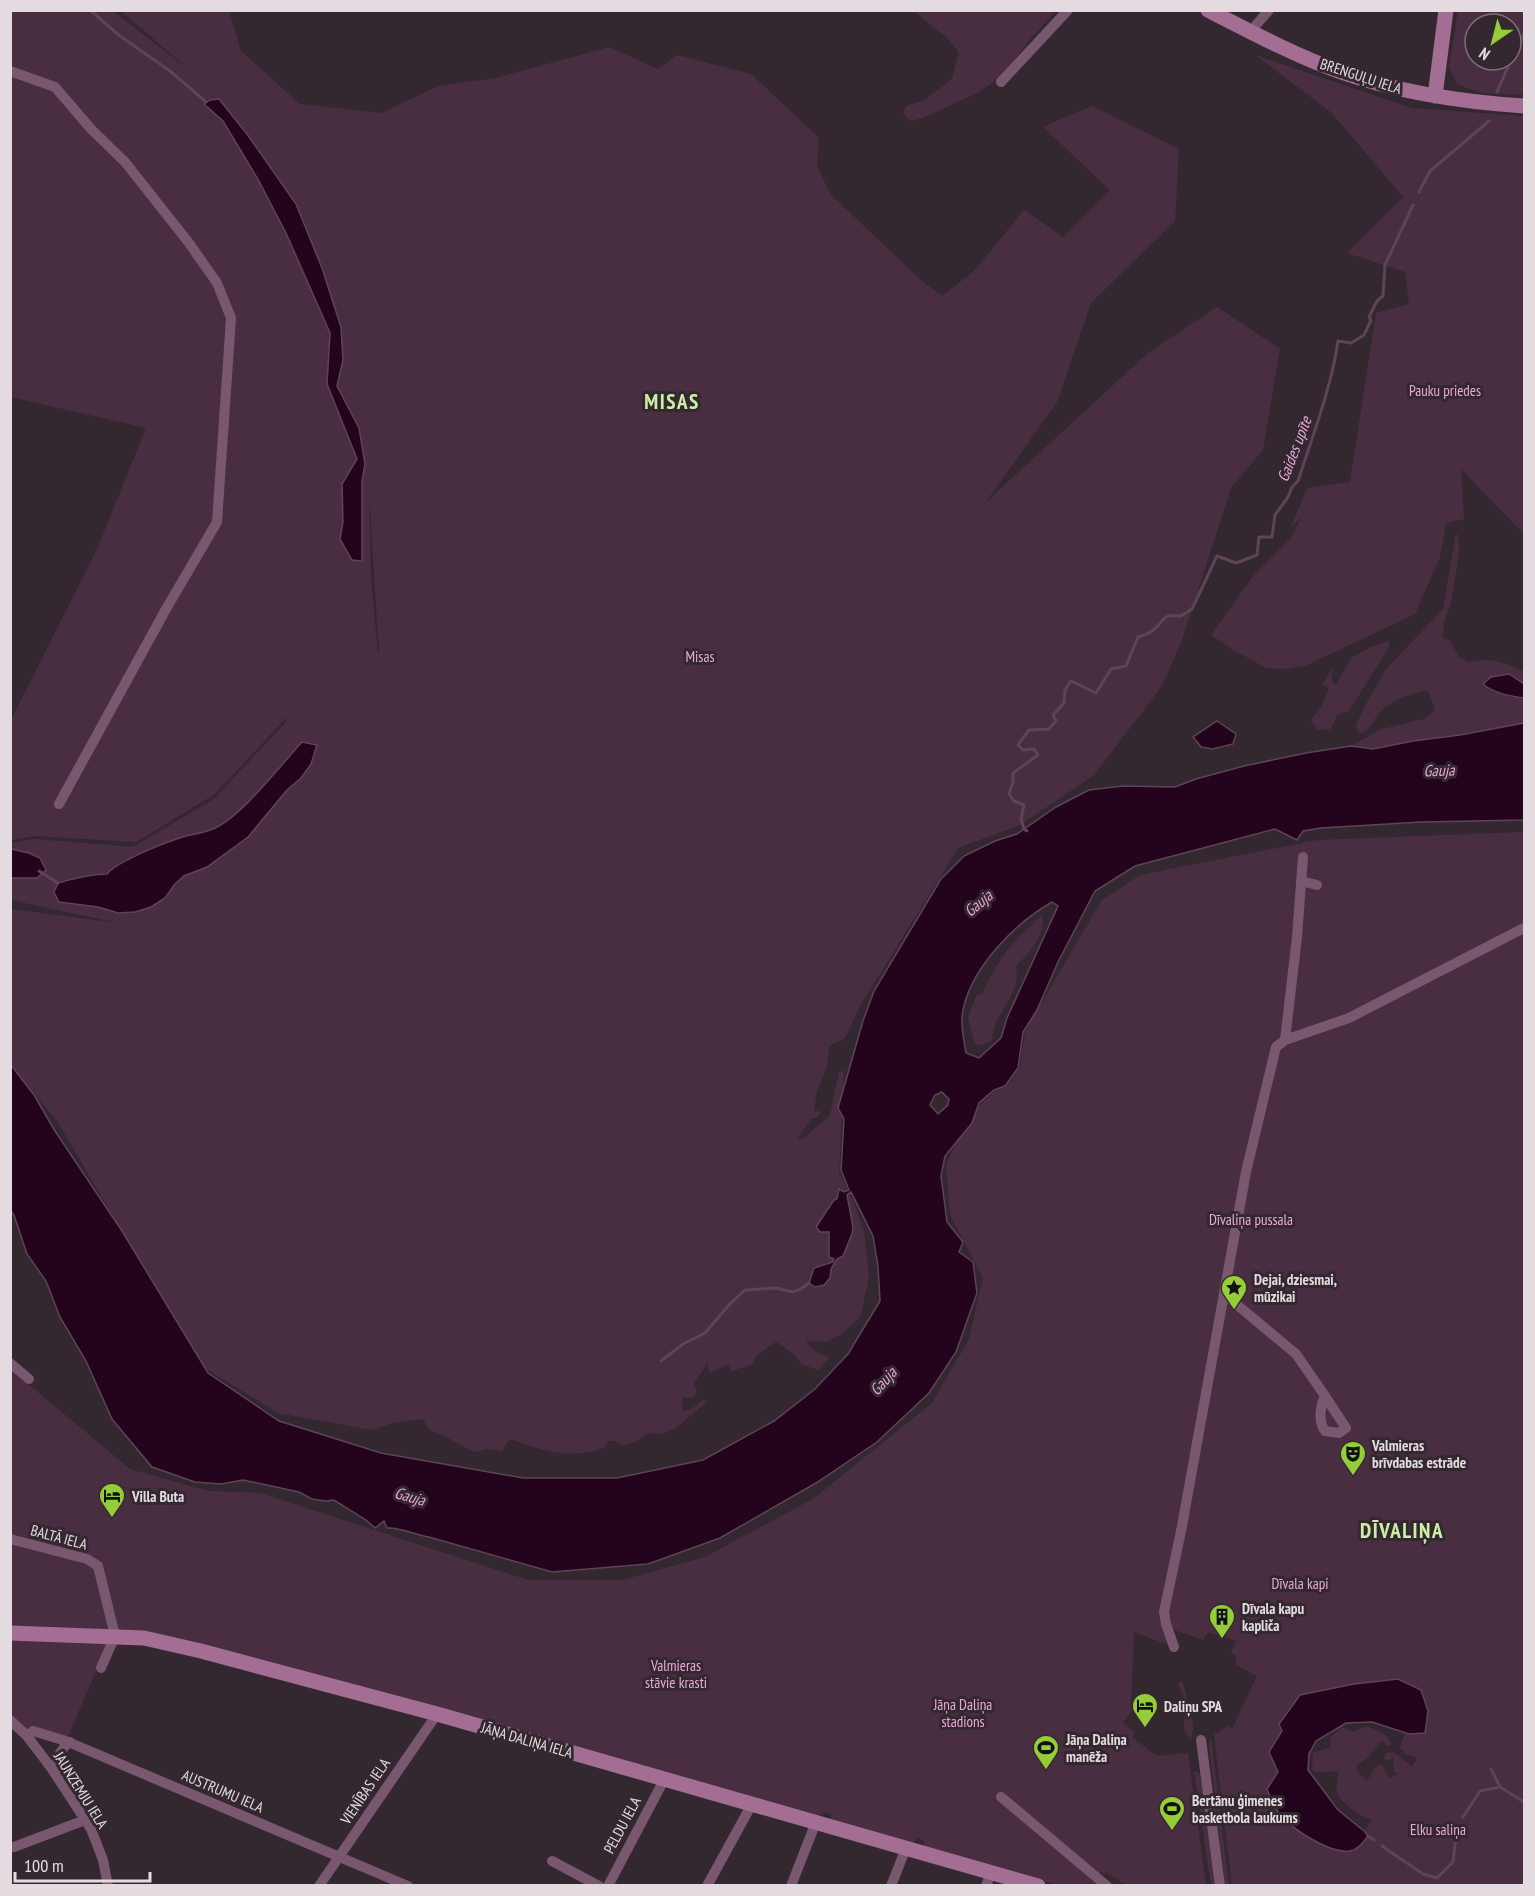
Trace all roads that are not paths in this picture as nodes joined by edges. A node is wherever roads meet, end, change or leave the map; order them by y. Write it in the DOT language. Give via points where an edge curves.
graph roads {
  1 [pos="1068,10"];
  2 [pos="1208,10"];
  3 [pos="1269,10"];
  4 [pos="1446,10"];
  5 [pos="1250,32"];
  6 [pos="10,71"];
  7 [pos="1001,82"];
  8 [pos="1435,96"];
  9 [pos="1524,106"];
  10 [pos="59,804"];
  11 [pos="1303,857"];
  12 [pos="1301,881"];
  13 [pos="1317,885"];
  14 [pos="1524,927"];
  15 [pos="1285,1040"];
  16 [pos="1224,1294"];
  17 [pos="1221,1309"];
  18 [pos="1249,1315"];
  19 [pos="10,1363"];
  20 [pos="29,1379"];
  21 [pos="1325,1396"];
  22 [pos="10,1539"];
  23 [pos="10,1633"];
  24 [pos="115,1636"];
  25 [pos="1174,1647"];
  26 [pos="100,1668"];
  27 [pos="436,1714"];
  28 [pos="10,1720"];
  29 [pos="27,1736"];
  30 [pos="1201,1740"];
  31 [pos="70,1742"];
  32 [pos="55,1773"];
  33 [pos="664,1779"];
  34 [pos="1001,1797"];
  35 [pos="752,1804"];
  36 [pos="85,1820"];
  37 [pos="816,1822"];
  38 [pos="14,1847"];
  39 [pos="906,1848"];
  40 [pos="339,1857"];
  41 [pos="552,1861"];
  42 [pos="988,1879"];
  43 [pos="108,1886"];
  44 [pos="319,1886"];
  45 [pos="408,1886"];
  46 [pos="599,1886"];
  47 [pos="608,1886"];
  48 [pos="708,1886"];
  49 [pos="791,1886"];
  50 [pos="891,1886"];
  51 [pos="1038,1886"];
  52 [pos="1107,1886"];
  53 [pos="1220,1886"];
  1 -- 7 [label="street"];
  2 -- 5 [label="street, BRENGUĻU IELA"];
  3 -- 5 [label="street"];
  4 -- 8 [label="street"];
  5 -- 8 [label="street, BRENGUĻU IELA" via="1340,72"];
  6 -- 10 [label="street" via="55,87 125,162 217,283 231,318 217,522"];
  8 -- 9 [label="street, BRENGUĻU IELA"];
  11 -- 12 [label="street"];
  12 -- 13 [label="street"];
  12 -- 15 [label="street"];
  14 -- 15 [label="street" via="1349,1018"];
  15 -- 16 [label="street" via="1276,1047 1251,1145"];
  16 -- 17 [label="street"];
  16 -- 18 [label="street"];
  17 -- 18 [label="street"];
  17 -- 25 [label="street" via="1164,1612"];
  18 -- 21 [label="street" via="1296,1354"];
  19 -- 20 [label="street"];
  22 -- 24 [label="street, BALTĀ IELA" via="87,1558 98,1566"];
  23 -- 24 [label="street, JĀŅA DALIŅA IELA"];
  24 -- 26 [label="street"];
  24 -- 27 [label="street, JĀŅA DALIŅA IELA" via="144,1638 201,1651"];
  27 -- 33 [label="street, JĀŅA DALIŅA IELA"];
  27 -- 40 [label="street, VIENĪBAS IELA"];
  28 -- 29 [label="street, JAUNZEMJU IELA"];
  29 -- 31 [label="street, AUSTRUMU IELA" via="33,1731"];
  29 -- 32 [label="street, JAUNZEMJU IELA"];
  30 -- 53 [label="street"];
  31 -- 32 [label="street" via="56,1761"];
  31 -- 40 [label="street, AUSTRUMU IELA"];
  32 -- 36 [label="street, JAUNZEMJU IELA"];
  33 -- 35 [label="street, JĀŅA DALIŅA IELA"];
  33 -- 47 [label="street, PELDU IELA"];
  34 -- 52 [label="street"];
  35 -- 37 [label="street, JĀŅA DALIŅA IELA"];
  35 -- 48 [label="street"];
  36 -- 38 [label="street"];
  36 -- 43 [label="street, JAUNZEMJU IELA" via="103,1860"];
  37 -- 39 [label="street, JĀŅA DALIŅA IELA"];
  37 -- 49 [label="street"];
  39 -- 42 [label="street, JĀŅA DALIŅA IELA"];
  39 -- 50 [label="street"];
  40 -- 44 [label="street, VIENĪBAS IELA"];
  40 -- 45 [label="street, AUSTRUMU IELA"];
  41 -- 46 [label="street"];
  42 -- 51 [label="street, JĀŅA DALIŅA IELA"];
}
